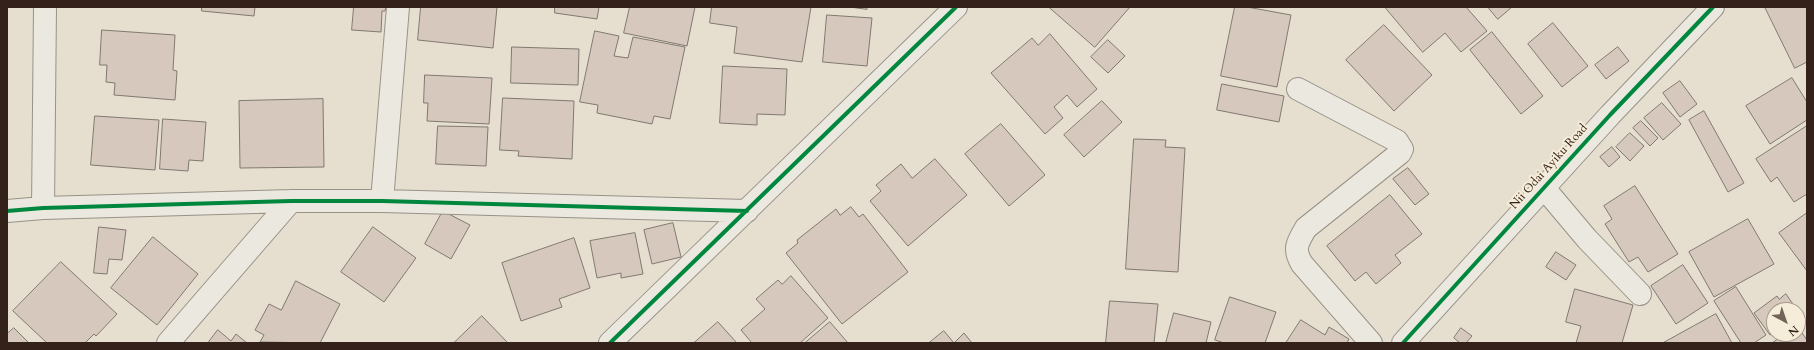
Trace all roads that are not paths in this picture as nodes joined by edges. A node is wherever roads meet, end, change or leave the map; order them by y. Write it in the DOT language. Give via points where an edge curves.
graph roads {
  1 [pos="45,7"];
  2 [pos="398,7"];
  3 [pos="956,7"];
  4 [pos="1713,7"];
  5 [pos="1298,90"];
  6 [pos="1544,188"];
  7 [pos="291,201"];
  8 [pos="382,201"];
  9 [pos="43,208"];
  10 [pos="7,211"];
  11 [pos="747,211"];
  12 [pos="1640,294"];
  13 [pos="168,343"];
  14 [pos="610,343"];
  15 [pos="1371,343"];
  16 [pos="1403,343"];
  1 -- 9 [label="street"];
  2 -- 8 [label="street"];
  3 -- 11 [label="street"];
  4 -- 6 [label="street, Nii Odai Ayiku Road"];
  5 -- 15 [label="street" via="1397,141 1402,149 1306,228 1296,249 1302,264"];
  6 -- 12 [label="street" via="1587,239"];
  6 -- 16 [label="street, Nii Odai Ayiku Road"];
  7 -- 8 [label="street"];
  7 -- 9 [label="street"];
  7 -- 13 [label="street"];
  8 -- 11 [label="street"];
  9 -- 10 [label="street"];
  11 -- 14 [label="street"];
}
